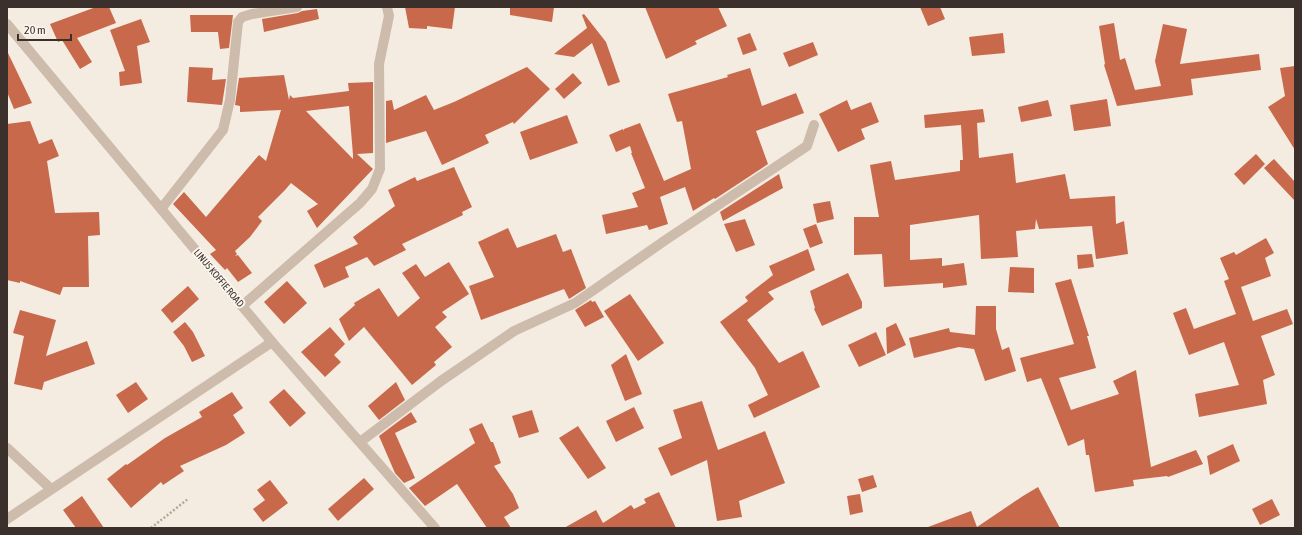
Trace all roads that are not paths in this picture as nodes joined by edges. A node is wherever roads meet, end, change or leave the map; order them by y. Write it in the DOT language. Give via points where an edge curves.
graph roads {
  1 [pos="297,7"];
  2 [pos="387,7"];
  3 [pos="7,24"];
  4 [pos="814,125"];
  5 [pos="161,209"];
  6 [pos="242,306"];
  7 [pos="272,342"];
  8 [pos="360,442"];
  9 [pos="7,448"];
  10 [pos="51,489"];
  11 [pos="7,519"];
  12 [pos="435,528"];
  1 -- 5 [label="street" via="252,14 242,17 238,22 230,100 223,130"];
  2 -- 6 [label="street" via="389,16 380,64 380,169 372,189 360,203"];
  3 -- 5 [label="street, LINUS KOFFIE ROAD"];
  4 -- 8 [label="street" via="807,146 575,303 514,331 441,381"];
  5 -- 6 [label="street, LINUS KOFFIE ROAD"];
  6 -- 7 [label="street, LINUS KOFFIE ROAD"];
  7 -- 8 [label="street, LINUS KOFFIE ROAD"];
  7 -- 10 [label="street"];
  8 -- 12 [label="street, LINUS KOFFIE ROAD"];
  9 -- 10 [label="street"];
  10 -- 11 [label="street"];
}
